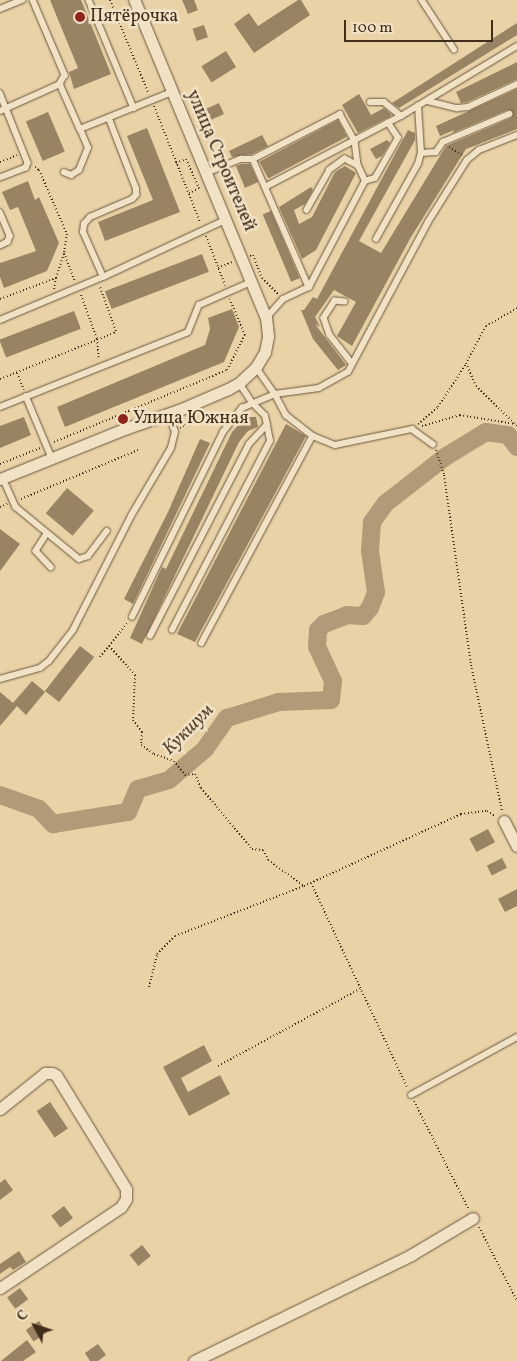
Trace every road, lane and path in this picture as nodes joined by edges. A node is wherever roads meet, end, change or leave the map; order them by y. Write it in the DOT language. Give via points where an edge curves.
graph roads {
  1 [pos="22,0"];
  2 [pos="33,0"];
  3 [pos="89,0"];
  4 [pos="110,0"];
  5 [pos="134,0"];
  6 [pos="422,0"];
  7 [pos="0,9"];
  8 [pos="517,46"];
  9 [pos="454,49"];
  10 [pos="60,84"];
  11 [pos="517,84"];
  12 [pos="172,92"];
  13 [pos="0,93"];
  14 [pos="152,100"];
  15 [pos="428,100"];
  16 [pos="370,102"];
  17 [pos="418,106"];
  18 [pos="134,108"];
  19 [pos="3,109"];
  20 [pos="509,114"];
  21 [pos="401,116"];
  22 [pos="109,118"];
  23 [pos="388,123"];
  24 [pos="80,129"];
  25 [pos="517,134"];
  26 [pos="355,142"];
  27 [pos="442,142"];
  28 [pos="24,152"];
  29 [pos="420,153"];
  30 [pos="253,160"];
  31 [pos="467,160"];
  32 [pos="0,162"];
  33 [pos="28,163"];
  34 [pos="176,163"];
  35 [pos="358,166"];
  36 [pos="64,172"];
  37 [pos="206,173"];
  38 [pos="0,178"];
  39 [pos="365,181"];
  40 [pos="265,187"];
  41 [pos="188,193"];
  42 [pos="307,210"];
  43 [pos="0,212"];
  44 [pos="225,220"];
  45 [pos="203,230"];
  46 [pos="376,239"];
  47 [pos="0,246"];
  48 [pos="64,253"];
  49 [pos="253,255"];
  50 [pos="236,261"];
  51 [pos="218,268"];
  52 [pos="100,278"];
  53 [pos="251,282"];
  54 [pos="78,288"];
  55 [pos="308,288"];
  56 [pos="228,292"];
  57 [pos="0,299"];
  58 [pos="283,299"];
  59 [pos="345,302"];
  60 [pos="517,308"];
  61 [pos="266,318"];
  62 [pos="0,320"];
  63 [pos="97,339"];
  64 [pos="352,363"];
  65 [pos="466,363"];
  66 [pos="100,367"];
  67 [pos="256,367"];
  68 [pos="17,372"];
  69 [pos="0,379"];
  70 [pos="239,383"];
  71 [pos="275,394"];
  72 [pos="26,396"];
  73 [pos="252,403"];
  74 [pos="0,407"];
  75 [pos="168,414"];
  76 [pos="267,425"];
  77 [pos="516,425"];
  78 [pos="412,429"];
  79 [pos="313,436"];
  80 [pos="433,444"];
  81 [pos="46,445"];
  82 [pos="138,450"];
  83 [pos="52,458"];
  84 [pos="0,464"];
  85 [pos="1,478"];
  86 [pos="12,502"];
  87 [pos="0,507"];
  88 [pos="107,530"];
  89 [pos="47,534"];
  90 [pos="51,567"];
  91 [pos="132,617"];
  92 [pos="172,630"];
  93 [pos="150,636"];
  94 [pos="202,643"];
  95 [pos="109,646"];
  96 [pos="100,657"];
  97 [pos="0,679"];
  98 [pos="504,821"];
  99 [pos="517,846"];
  100 [pos="304,886"];
  101 [pos="149,987"];
  102 [pos="360,989"];
  103 [pos="517,1037"];
  104 [pos="218,1066"];
  105 [pos="411,1095"];
  106 [pos="0,1109"];
  107 [pos="474,1218"];
  108 [pos="0,1288"];
  109 [pos="194,1361"];
  1 -- 7 [label="lane"];
  2 -- 10 [label="lane" via="65,75"];
  3 -- 18 [label="lane"];
  4 -- 14 [label="path"];
  5 -- 12 [label="street, улица Строителей"];
  6 -- 9 [label="lane"];
  8 -- 15 [label="lane"];
  10 -- 19 [label="lane"];
  10 -- 24 [label="lane"];
  11 -- 15 [label="lane" via="468,107 457,108"];
  12 -- 14 [label="lane"];
  12 -- 37 [label="street, улица Строителей"];
  13 -- 19 [label="lane"];
  14 -- 18 [label="lane"];
  14 -- 34 [label="path"];
  15 -- 17 [label="lane"];
  16 -- 21 [label="lane" via="384,102"];
  17 -- 21 [label="lane"];
  17 -- 29 [label="lane"];
  18 -- 22 [label="lane"];
  19 -- 28 [label="lane"];
  20 -- 27 [label="lane"];
  21 -- 23 [label="lane"];
  22 -- 24 [label="lane"];
  22 -- 52 [label="lane" via="136,194 132,199 90,217 84,224 83,232"];
  23 -- 26 [label="lane"];
  23 -- 39 [label="lane" via="398,138 375,178"];
  24 -- 36 [label="lane" via="88,148 79,170 71,175"];
  25 -- 31 [label="lane" via="479,150"];
  26 -- 30 [label="lane" via="340,114"];
  26 -- 35 [label="lane"];
  26 -- 40 [label="lane"];
  27 -- 29 [label="lane" via="436,152"];
  27 -- 31 [label="path"];
  28 -- 32 [label="path"];
  28 -- 33 [label="lane"];
  29 -- 46 [label="lane" via="418,164"];
  30 -- 37 [label="lane" via="241,159"];
  30 -- 40 [label="lane"];
  31 -- 64 [label="lane" via="428,222"];
  33 -- 38 [label="lane" via="26,168"];
  33 -- 48 [label="path" via="39,170 67,234"];
  34 -- 41 [label="path"];
  34 -- 41 [label="path" via="186,159 199,188"];
  35 -- 39 [label="lane"];
  35 -- 42 [label="lane" via="344,159 330,170"];
  37 -- 44 [label="street, улица Строителей"];
  39 -- 55 [label="lane"];
  40 -- 55 [label="lane"];
  41 -- 45 [label="path"];
  43 -- 47 [label="lane" via="10,236 8,242"];
  44 -- 45 [label="lane"];
  44 -- 53 [label="street, улица Строителей"];
  45 -- 51 [label="path"];
  45 -- 52 [label="lane"];
  48 -- 54 [label="path"];
  48 -- 57 [label="path" via="56,278"];
  49 -- 58 [label="path" via="262,278"];
  50 -- 51 [label="path"];
  51 -- 56 [label="path"];
  52 -- 54 [label="lane"];
  52 -- 63 [label="path" via="116,331"];
  53 -- 56 [label="lane"];
  53 -- 61 [label="street, улица Строителей"];
  54 -- 62 [label="lane"];
  54 -- 63 [label="path"];
  55 -- 58 [label="lane"];
  56 -- 66 [label="lane" via="200,305 188,332"];
  56 -- 81 [label="path" via="245,335 227,370"];
  58 -- 61 [label="lane"];
  59 -- 64 [label="lane" via="335,300 324,318 330,335"];
  60 -- 65 [label="path" via="486,326"];
  61 -- 67 [label="street, улица Строителей" via="268,336 265,352"];
  63 -- 66 [label="path"];
  63 -- 68 [label="path"];
  64 -- 71 [label="lane" via="348,372 319,388"];
  65 -- 77 [label="path" via="476,386"];
  65 -- 78 [label="path" via="438,407"];
  66 -- 72 [label="lane"];
  67 -- 70 [label="street"];
  67 -- 71 [label="lane"];
  68 -- 69 [label="path"];
  68 -- 72 [label="path"];
  70 -- 73 [label="lane"];
  70 -- 75 [label="street"];
  71 -- 73 [label="lane"];
  71 -- 79 [label="lane" via="286,415"];
  72 -- 74 [label="lane"];
  72 -- 81 [label="lane"];
  73 -- 76 [label="lane" via="265,416"];
  73 -- 91 [label="lane" via="242,408 223,432"];
  75 -- 83 [label="street"];
  75 -- 97 [label="lane" via="176,432 171,448 131,516 73,630 40,668"];
  76 -- 92 [label="lane" via="270,442"];
  76 -- 93 [label="lane" via="249,444"];
  77 -- 78 [label="path" via="460,415"];
  78 -- 79 [label="lane" via="334,445"];
  78 -- 80 [label="lane"];
  79 -- 94 [label="lane"];
  80 -- 98 [label="path" via="444,475 471,665"];
  81 -- 83 [label="lane"];
  81 -- 84 [label="path"];
  82 -- 86 [label="path"];
  83 -- 85 [label="street"];
  85 -- 86 [label="lane"];
  86 -- 87 [label="path"];
  86 -- 89 [label="lane"];
  88 -- 89 [label="lane" via="84,559 72,555"];
  89 -- 90 [label="lane" via="36,551"];
  91 -- 95 [label="path"];
  95 -- 96 [label="path"];
  95 -- 100 [label="path" via="135,675 133,720 142,732 141,745 174,761 184,775 195,774 201,788 252,849 263,850 268,860"];
  98 -- 99 [label="street"];
  98 -- 100 [label="path" via="487,810 461,814"];
  100 -- 101 [label="path" via="175,936 157,954"];
  102 -- 104 [label="path"];
  103 -- 105 [label="lane"];
  106 -- 108 [label="street" via="45,1074 56,1075 126,1189 126,1199 121,1207"];
  107 -- 109 [label="street" via="411,1255"];
}
